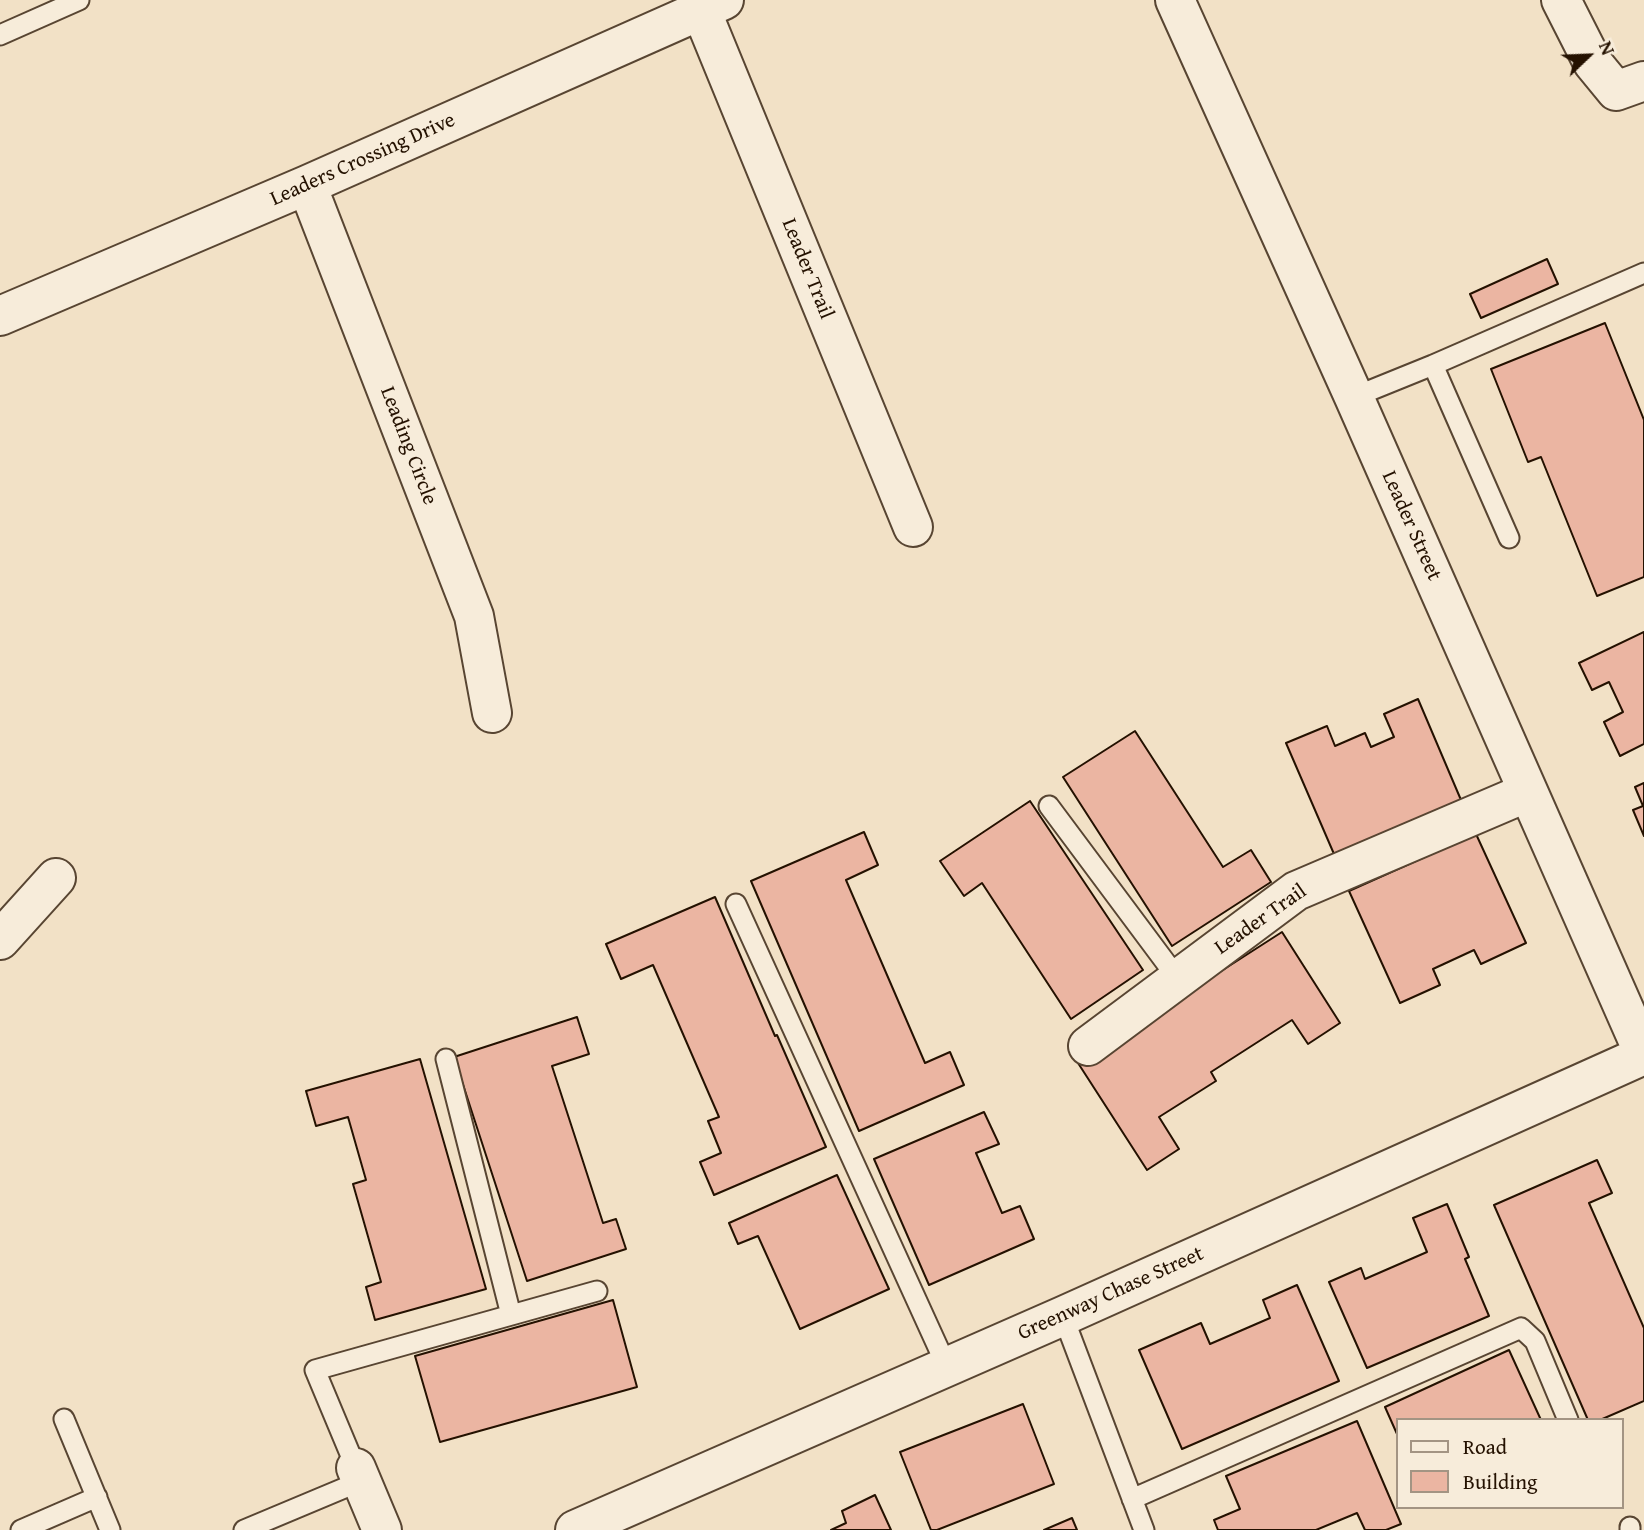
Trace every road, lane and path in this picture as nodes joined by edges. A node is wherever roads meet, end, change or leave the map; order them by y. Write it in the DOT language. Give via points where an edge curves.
graph roads {
  1 [pos="79,0"];
  2 [pos="1175,0"];
  3 [pos="1561,0"];
  4 [pos="713,5"];
  5 [pos="0,35"];
  6 [pos="1644,81"];
  7 [pos="307,185"];
  8 [pos="1644,273"];
  9 [pos="0,316"];
  10 [pos="1433,365"];
  11 [pos="1354,397"];
  12 [pos="913,527"];
  13 [pos="1509,538"];
  14 [pos="492,713"];
  15 [pos="1528,792"];
  16 [pos="1049,806"];
  17 [pos="57,878"];
  18 [pos="736,904"];
  19 [pos="0,940"];
  20 [pos="1178,979"];
  21 [pos="1088,1046"];
  22 [pos="1644,1054"];
  23 [pos="446,1059"];
  24 [pos="597,1291"];
  25 [pos="511,1315"];
  26 [pos="1063,1316"];
  27 [pos="947,1367"];
  28 [pos="1567,1418"];
  29 [pos="64,1419"];
  30 [pos="358,1474"];
  31 [pos="97,1497"];
  32 [pos="1132,1499"];
  33 [pos="590,1527"];
  34 [pos="21,1530"];
  35 [pos="110,1530"];
  36 [pos="244,1530"];
  37 [pos="382,1530"];
  38 [pos="1143,1530"];
  1 -- 5 [label="lane"];
  2 -- 11 [label="street, Leader Street"];
  3 -- 6 [label="street" via="1593,63 1616,90"];
  4 -- 7 [label="street, Leaders Crossing Drive"];
  4 -- 12 [label="street, Leader Trail"];
  7 -- 9 [label="street, Leaders Crossing Drive"];
  7 -- 14 [label="street, Leading Circle" via="474,615"];
  8 -- 10 [label="lane"];
  10 -- 11 [label="lane"];
  10 -- 13 [label="lane"];
  11 -- 15 [label="street, Leader Street"];
  15 -- 20 [label="street, Leader Trail" via="1296,891"];
  15 -- 22 [label="street, Leader Street"];
  16 -- 20 [label="lane"];
  17 -- 19 [label="street"];
  18 -- 27 [label="lane"];
  20 -- 21 [label="street, Leader Trail"];
  22 -- 26 [label="street, Greenway Chase Street"];
  23 -- 25 [label="lane"];
  24 -- 25 [label="lane"];
  25 -- 30 [label="lane" via="315,1370"];
  26 -- 27 [label="street, Greenway Chase Street"];
  26 -- 32 [label="lane"];
  27 -- 33 [label="street, Greenway Chase Street"];
  28 -- 32 [label="lane" via="1535,1341 1521,1328"];
  29 -- 31 [label="lane"];
  30 -- 36 [label="lane"];
  30 -- 37 [label="street"];
  31 -- 34 [label="lane"];
  31 -- 35 [label="lane"];
  32 -- 38 [label="lane"];
}
